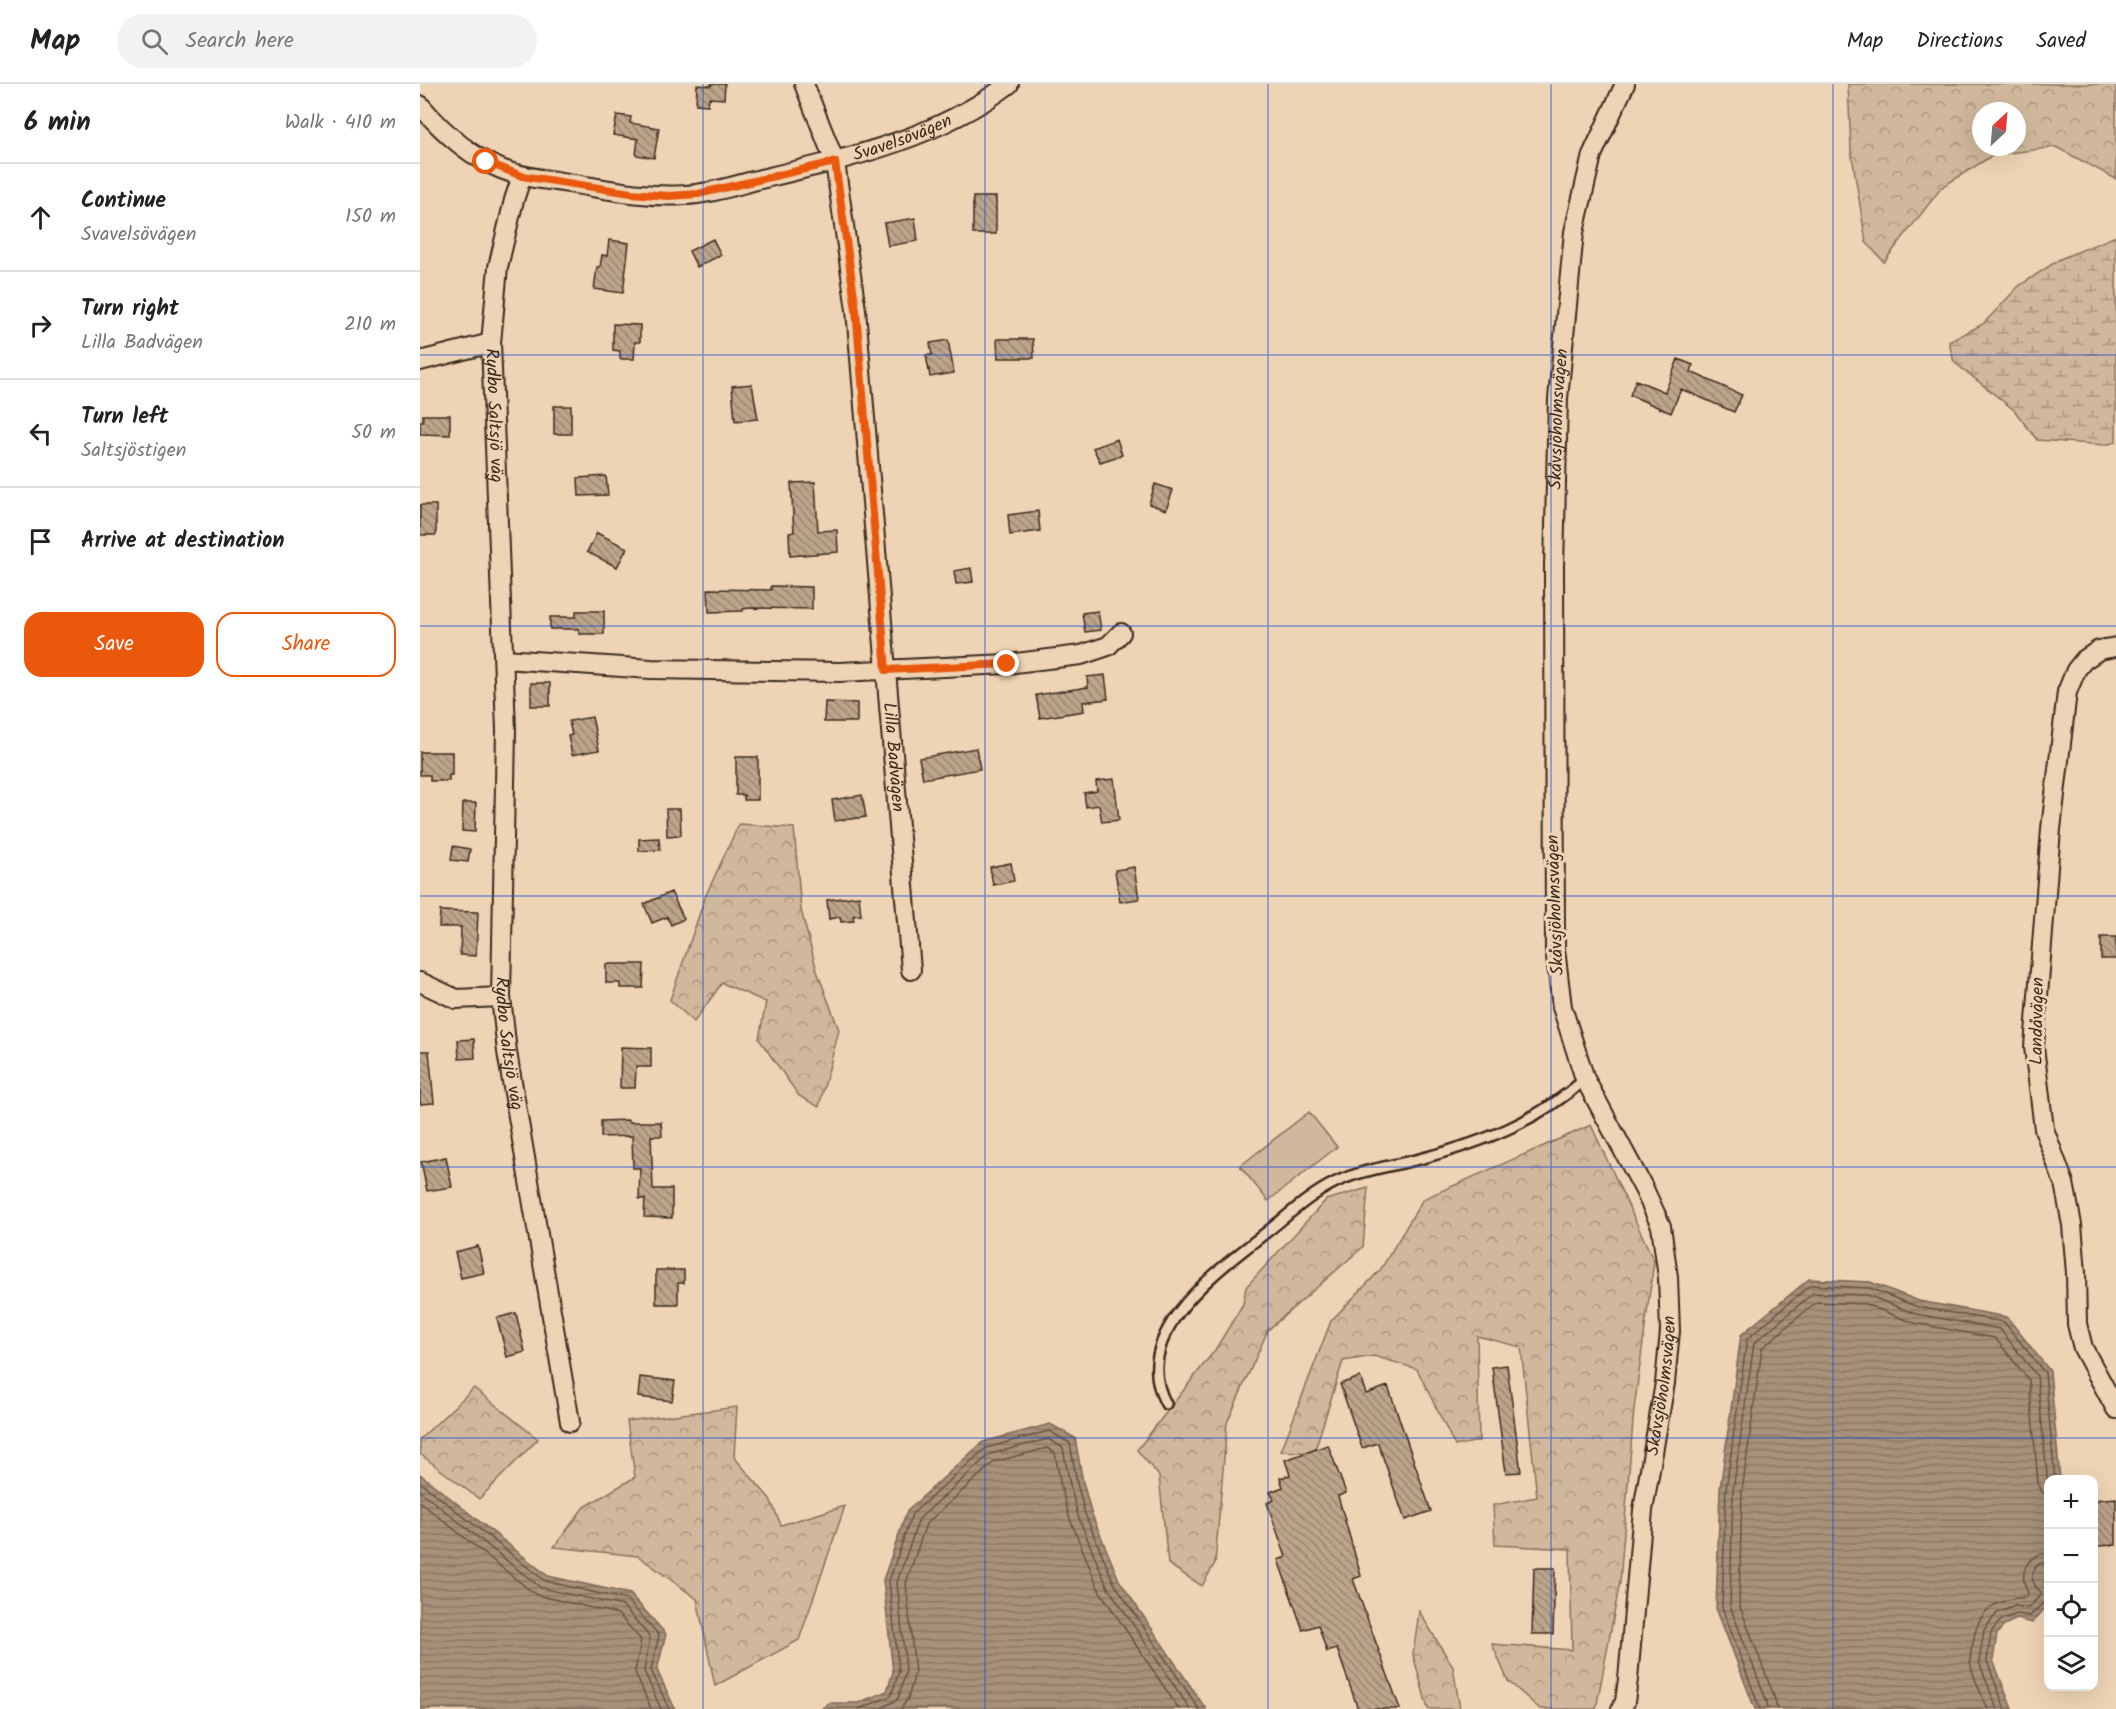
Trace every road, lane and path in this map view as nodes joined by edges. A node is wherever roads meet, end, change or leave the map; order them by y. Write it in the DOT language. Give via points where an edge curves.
graph roads {
  1 [pos="804,84"];
  2 [pos="1009,84"];
  3 [pos="1625,84"];
  4 [pos="420,105"];
  5 [pos="835,162"];
  6 [pos="522,176"];
  7 [pos="491,343"];
  8 [pos="420,361"];
  9 [pos="1121,633"];
  10 [pos="2116,647"];
  11 [pos="504,659"];
  12 [pos="886,670"];
  13 [pos="911,970"];
  14 [pos="420,982"];
  15 [pos="501,997"];
  16 [pos="1585,1079"];
  17 [pos="1166,1404"];
  18 [pos="2116,1409"];
  19 [pos="570,1422"];
  20 [pos="1621,1709"];
  1 -- 5 [label="street, Lilla Badvägen"];
  2 -- 5 [label="street, Svavelsövägen" via="951,120"];
  3 -- 16 [label="street, Skåvsjöholmsvägen" via="1592,155 1574,232 1558,399 1554,567 1555,949 1562,1007"];
  4 -- 6 [label="street, Svavelsövägen" via="474,154"];
  5 -- 6 [label="street, Svavelsövägen" via="687,195 631,193"];
  5 -- 12 [label="street, Lilla Badvägen" via="856,310"];
  6 -- 7 [label="street, Rydbo Saltsjö väg" via="498,267"];
  7 -- 8 [label="street"];
  7 -- 11 [label="street, Rydbo Saltsjö väg"];
  9 -- 12 [label="street" via="1108,646 1081,655 1007,664"];
  10 -- 18 [label="street, Landåvägen" via="2099,650 2084,660 2067,692 2051,829 2034,1047 2044,1129 2064,1183 2072,1225 2077,1324 2084,1348"];
  11 -- 12 [label="street" via="651,669"];
  11 -- 15 [label="street, Rydbo Saltsjö väg" via="506,775"];
  12 -- 13 [label="street, Lilla Badvägen"];
  14 -- 15 [label="street" via="456,999"];
  15 -- 19 [label="street, Rydbo Saltsjö väg"];
  16 -- 17 [label="lane" via="1522,1124 1424,1158 1359,1173 1299,1206 1205,1283 1178,1312 1158,1353 1158,1384"];
  16 -- 20 [label="street, Skåvsjöholmsvägen" via="1661,1226 1668,1277 1670,1331 1665,1383 1643,1510 1628,1679"];
}
